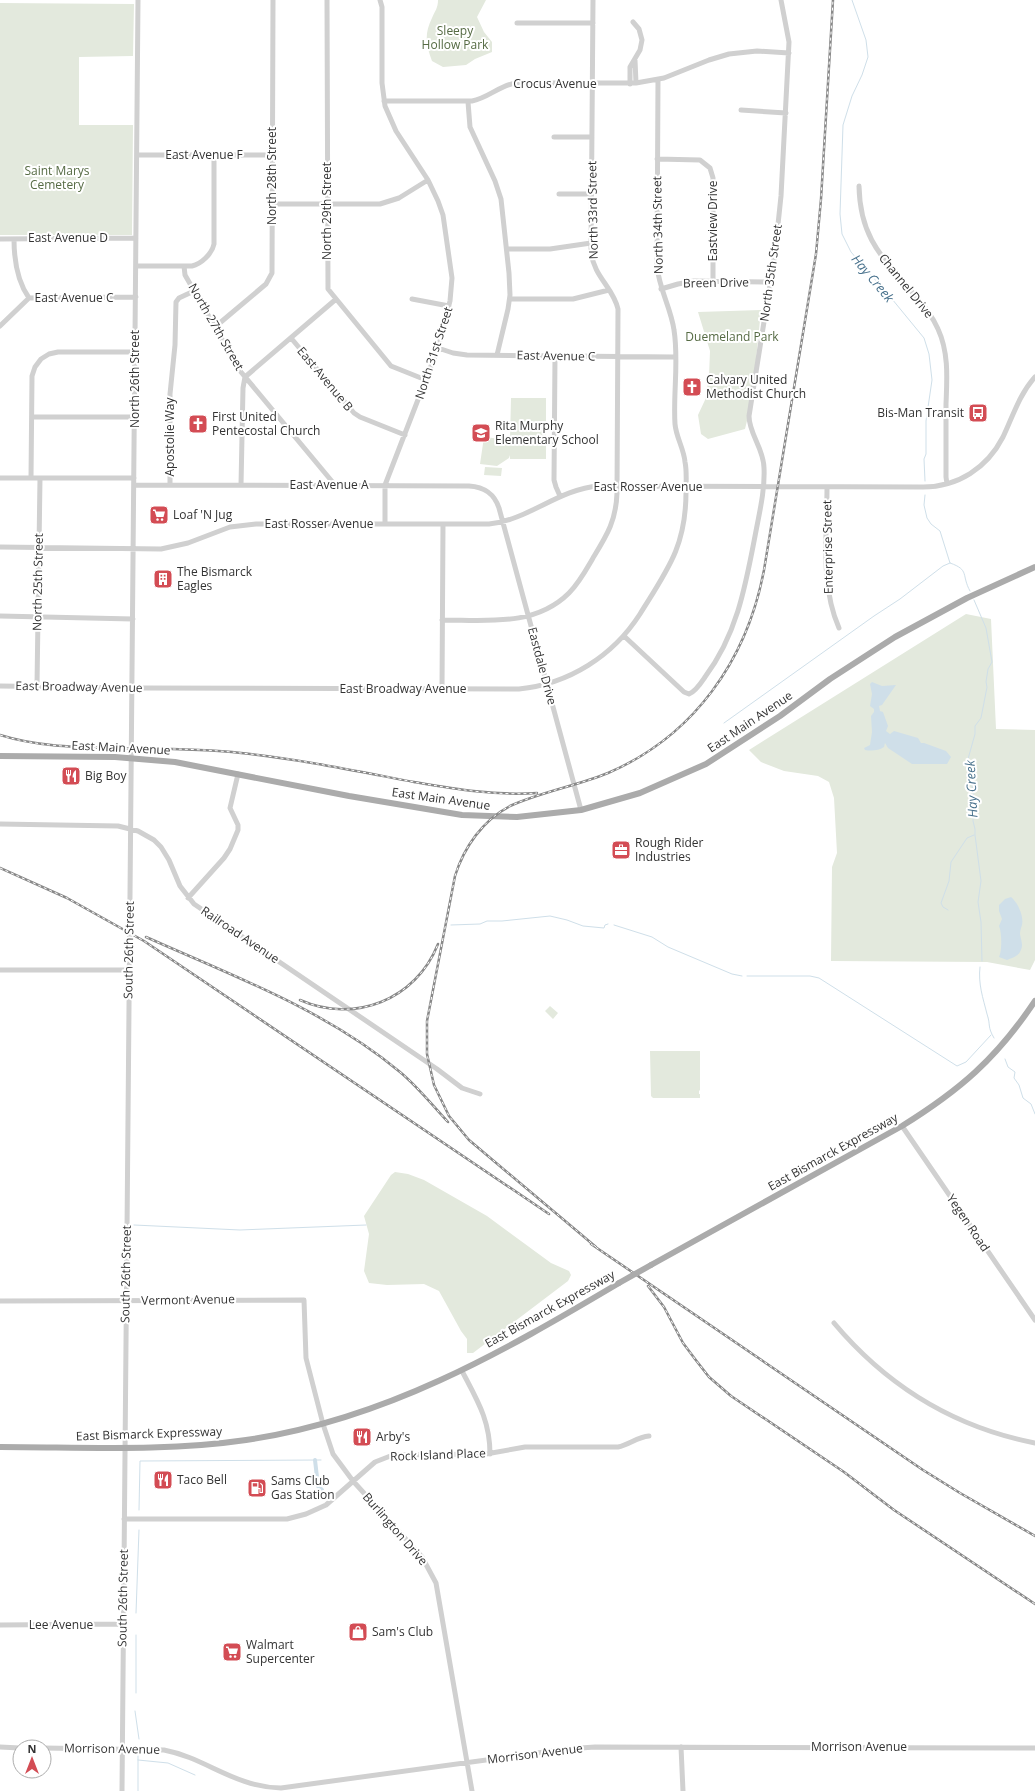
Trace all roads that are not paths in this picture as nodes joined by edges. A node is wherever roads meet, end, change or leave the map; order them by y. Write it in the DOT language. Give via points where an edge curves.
graph roads {
  1 [pos="138,0"];
  2 [pos="273,0"];
  3 [pos="327,0"];
  4 [pos="380,0"];
  5 [pos="593,0"];
  6 [pos="781,0"];
  7 [pos="633,22"];
  8 [pos="517,23"];
  9 [pos="593,23"];
  10 [pos="789,53"];
  11 [pos="658,79"];
  12 [pos="592,84"];
  13 [pos="633,84"];
  14 [pos="384,101"];
  15 [pos="468,102"];
  16 [pos="741,110"];
  17 [pos="786,113"];
  18 [pos="554,137"];
  19 [pos="592,137"];
  20 [pos="137,155"];
  21 [pos="214,155"];
  22 [pos="272,155"];
  23 [pos="657,159"];
  24 [pos="428,180"];
  25 [pos="860,186"];
  26 [pos="559,194"];
  27 [pos="591,194"];
  28 [pos="272,204"];
  29 [pos="327,205"];
  30 [pos="136,238"];
  31 [pos="0,239"];
  32 [pos="14,239"];
  33 [pos="591,242"];
  34 [pos="507,249"];
  35 [pos="136,266"];
  36 [pos="184,266"];
  37 [pos="713,282"];
  38 [pos="771,282"];
  39 [pos="661,289"];
  40 [pos="609,290"];
  41 [pos="194,291"];
  42 [pos="136,297"];
  43 [pos="29,298"];
  44 [pos="412,299"];
  45 [pos="335,300"];
  46 [pos="510,300"];
  47 [pos="449,306"];
  48 [pos="0,326"];
  49 [pos="214,327"];
  50 [pos="291,338"];
  51 [pos="438,348"];
  52 [pos="135,352"];
  53 [pos="496,355"];
  54 [pos="555,356"];
  55 [pos="618,356"];
  56 [pos="675,357"];
  57 [pos="245,377"];
  58 [pos="1035,377"];
  59 [pos="426,380"];
  60 [pos="32,417"];
  61 [pos="135,417"];
  62 [pos="405,435"];
  63 [pos="0,478"];
  64 [pos="31,478"];
  65 [pos="40,478"];
  66 [pos="134,478"];
  67 [pos="170,484"];
  68 [pos="947,484"];
  69 [pos="134,485"];
  70 [pos="242,485"];
  71 [pos="335,485"];
  72 [pos="385,486"];
  73 [pos="617,486"];
  74 [pos="686,487"];
  75 [pos="764,487"];
  76 [pos="827,487"];
  77 [pos="560,496"];
  78 [pos="503,522"];
  79 [pos="384,524"];
  80 [pos="443,524"];
  81 [pos="0,546"];
  82 [pos="39,547"];
  83 [pos="134,550"];
  84 [pos="1035,567"];
  85 [pos="0,616"];
  86 [pos="38,617"];
  87 [pos="528,617"];
  88 [pos="133,619"];
  89 [pos="442,620"];
  90 [pos="840,628"];
  91 [pos="624,636"];
  92 [pos="547,684"];
  93 [pos="0,686"];
  94 [pos="37,686"];
  95 [pos="133,688"];
  96 [pos="442,689"];
  97 [pos="0,756"];
  98 [pos="132,758"];
  99 [pos="238,774"];
  100 [pos="581,810"];
  101 [pos="0,824"];
  102 [pos="131,828"];
  103 [pos="188,898"];
  104 [pos="0,970"];
  105 [pos="129,970"];
  106 [pos="1035,1001"];
  107 [pos="480,1094"];
  108 [pos="902,1126"];
  109 [pos="304,1300"];
  110 [pos="0,1301"];
  111 [pos="126,1301"];
  112 [pos="1035,1320"];
  113 [pos="834,1323"];
  114 [pos="462,1371"];
  115 [pos="322,1424"];
  116 [pos="649,1436"];
  117 [pos="1035,1443"];
  118 [pos="0,1447"];
  119 [pos="125,1447"];
  120 [pos="490,1454"];
  121 [pos="353,1481"];
  122 [pos="124,1519"];
  123 [pos="123,1624"];
  124 [pos="0,1625"];
  125 [pos="0,1747"];
  126 [pos="681,1747"];
  127 [pos="12,1748"];
  128 [pos="52,1748"];
  129 [pos="122,1748"];
  130 [pos="1035,1748"];
  131 [pos="468,1763"];
  132 [pos="294,1789"];
  133 [pos="122,1791"];
  134 [pos="472,1791"];
  135 [pos="683,1791"];
  1 -- 20 [label="street, North 26th Street"];
  2 -- 22 [label="street, North 28th Street"];
  3 -- 29 [label="street, North 29th Street"];
  4 -- 14 [label="street, North 31st Street"];
  5 -- 9 [label="street, North 33rd Street"];
  6 -- 10 [label="street, North 35th Street" via="789,35"];
  7 -- 13 [label="street" via="641,33 642,40 640,50 630,67"];
  8 -- 9 [label="street"];
  9 -- 12 [label="street, North 33rd Street"];
  10 -- 11 [label="street, Crocus Avenue" via="753,51 729,54"];
  10 -- 17 [label="street, North 35th Street"];
  11 -- 13 [label="street, Crocus Avenue"];
  11 -- 23 [label="street, North 34th Street"];
  12 -- 13 [label="street, Crocus Avenue"];
  12 -- 15 [label="street, Crocus Avenue" via="512,83 480,99"];
  12 -- 19 [label="street, North 33rd Street"];
  14 -- 15 [label="street, Crocus Avenue"];
  14 -- 24 [label="street, North 31st Street" via="396,131"];
  15 -- 34 [label="street" via="470,127 501,199"];
  16 -- 17 [label="street"];
  17 -- 38 [label="street, North 35th Street" via="780,209"];
  18 -- 19 [label="street"];
  19 -- 27 [label="street, North 33rd Street"];
  20 -- 21 [label="street, East Avenue F"];
  20 -- 30 [label="street, North 26th Street"];
  21 -- 22 [label="street, East Avenue F"];
  21 -- 36 [label="street" via="214,244 212,250 198,264"];
  22 -- 28 [label="street, North 28th Street"];
  23 -- 37 [label="street, Eastview Drive" via="700,160 710,168 713,178"];
  23 -- 39 [label="street, North 34th Street" via="657,260"];
  24 -- 29 [label="street" via="405,195 386,202 367,205"];
  24 -- 47 [label="street, North 31st Street" via="442,210 451,261 452,284"];
  25 -- 68 [label="street, Channel Drive" via="861,213 871,241 925,307 942,340 947,366"];
  26 -- 27 [label="street"];
  27 -- 33 [label="street, North 33rd Street"];
  28 -- 29 [label="street"];
  28 -- 49 [label="street, North 28th Street" via="270,279"];
  29 -- 45 [label="street, North 29th Street" via="327,286"];
  30 -- 32 [label="street, East Avenue D"];
  30 -- 35 [label="street, North 26th Street"];
  31 -- 32 [label="street, East Avenue D"];
  32 -- 43 [label="street" via="16,264"];
  33 -- 34 [label="street" via="553,249"];
  33 -- 40 [label="street, North 33rd Street" via="594,268"];
  34 -- 46 [label="street"];
  35 -- 36 [label="street"];
  35 -- 42 [label="street, North 26th Street"];
  36 -- 41 [label="street, North 27th Street" via="185,274"];
  37 -- 38 [label="street, Breen Drive"];
  37 -- 39 [label="street, Breen Drive" via="689,282"];
  38 -- 75 [label="street, North 35th Street" via="749,416 750,426 764,459"];
  39 -- 56 [label="street, North 34th Street" via="674,329"];
  40 -- 46 [label="street" via="573,299"];
  40 -- 55 [label="street, North 33rd Street" via="618,309"];
  41 -- 49 [label="street, North 27th Street"];
  41 -- 67 [label="street, Apostolie Way" via="176,300 170,390"];
  42 -- 43 [label="street, East Avenue C"];
  42 -- 52 [label="street, North 26th Street"];
  43 -- 48 [label="street, East Avenue C"];
  44 -- 47 [label="street"];
  45 -- 50 [label="street"];
  45 -- 59 [label="street" via="391,366"];
  46 -- 53 [label="street"];
  47 -- 51 [label="street, North 31st Street"];
  49 -- 57 [label="street, North 27th Street"];
  50 -- 57 [label="street"];
  50 -- 62 [label="street, East Avenue B" via="354,413"];
  51 -- 53 [label="street, East Avenue C" via="462,354"];
  51 -- 59 [label="street, North 31st Street"];
  52 -- 60 [label="street" via="53,353 44,357 37,363 32,376"];
  52 -- 61 [label="street, North 26th Street"];
  53 -- 54 [label="street, East Avenue C"];
  54 -- 55 [label="street, East Avenue C"];
  54 -- 77 [label="street" via="554,480"];
  55 -- 56 [label="street, East Avenue C"];
  55 -- 73 [label="street, North 33rd Street"];
  56 -- 74 [label="street, North 34th Street" via="675,424 686,462"];
  57 -- 70 [label="street, North 27th Street" via="242,388"];
  57 -- 71 [label="street"];
  58 -- 68 [label="street, East Rosser Avenue" via="1020,397 1002,437 990,456 970,474"];
  59 -- 62 [label="street, North 31st Street"];
  60 -- 61 [label="street"];
  60 -- 64 [label="street"];
  61 -- 66 [label="street, North 26th Street"];
  62 -- 72 [label="street, North 31st Street"];
  63 -- 64 [label="street"];
  64 -- 65 [label="street"];
  65 -- 66 [label="street"];
  65 -- 82 [label="street, North 25th Street"];
  66 -- 69 [label="street, North 26th Street"];
  67 -- 69 [label="street, East Avenue A"];
  67 -- 70 [label="street, East Avenue A"];
  68 -- 76 [label="street, East Rosser Avenue" via="931,487"];
  69 -- 83 [label="street, North 26th Street"];
  70 -- 71 [label="street, East Avenue A"];
  71 -- 72 [label="street, East Avenue A"];
  72 -- 78 [label="street, East Avenue A" via="479,487 496,500"];
  72 -- 79 [label="street, North 31st Street"];
  73 -- 74 [label="street, East Rosser Avenue"];
  73 -- 77 [label="street, East Rosser Avenue" via="588,487"];
  73 -- 87 [label="street, North 33rd Street" via="612,526 578,582 554,605"];
  74 -- 75 [label="street, East Rosser Avenue"];
  74 -- 91 [label="street, East Broadway Avenue" via="684,522 676,554"];
  75 -- 76 [label="street, East Rosser Avenue"];
  75 -- 91 [label="street, North 35th Street" via="738,615 712,667 694,691 689,694 684,692"];
  76 -- 90 [label="street, Enterprise Street" via="828,590 832,611"];
  77 -- 78 [label="street, East Rosser Avenue" via="520,517"];
  78 -- 80 [label="street, East Rosser Avenue" via="483,525"];
  78 -- 87 [label="street, Eastdale Drive"];
  79 -- 80 [label="street, East Rosser Avenue"];
  79 -- 83 [label="street, East Rosser Avenue" via="248,524 174,547"];
  80 -- 89 [label="street"];
  81 -- 82 [label="street, East Rosser Avenue"];
  82 -- 83 [label="street, East Rosser Avenue"];
  82 -- 86 [label="street, North 25th Street"];
  83 -- 88 [label="street, North 26th Street"];
  84 -- 100 [label="main road, East Main Avenue" via="967,598 895,637 706,764 644,792"];
  85 -- 86 [label="street"];
  86 -- 88 [label="street"];
  86 -- 94 [label="street, North 25th Street"];
  87 -- 89 [label="street, North 33rd Street" via="508,620"];
  87 -- 92 [label="street, Eastdale Drive"];
  88 -- 95 [label="street, North 26th Street"];
  89 -- 96 [label="street"];
  91 -- 92 [label="street, East Broadway Avenue" via="585,668"];
  92 -- 96 [label="street, East Broadway Avenue" via="513,689"];
  92 -- 100 [label="street, Eastdale Drive"];
  93 -- 94 [label="street, East Broadway Avenue"];
  94 -- 95 [label="street, East Broadway Avenue"];
  95 -- 96 [label="street, East Broadway Avenue"];
  95 -- 98 [label="street, North 26th Street"];
  97 -- 98 [label="main road, East Main Avenue"];
  98 -- 99 [label="main road, East Main Avenue" via="175,762"];
  98 -- 102 [label="street, South 26th Street"];
  99 -- 100 [label="main road, East Main Avenue" via="462,815 522,817"];
  99 -- 103 [label="street" via="230,808 238,830 224,858"];
  101 -- 102 [label="street, Railroad Avenue"];
  102 -- 103 [label="street, Railroad Avenue" via="150,837 161,847"];
  102 -- 105 [label="street, South 26th Street"];
  103 -- 107 [label="street, Railroad Avenue" via="462,1088"];
  104 -- 105 [label="street"];
  105 -- 111 [label="street, South 26th Street"];
  106 -- 108 [label="main road, East Bismarck Expressway" via="1007,1040 976,1072 944,1099"];
  108 -- 112 [label="street, Yegen Road"];
  108 -- 114 [label="main road, East Bismarck Expressway, bridge"];
  109 -- 111 [label="street, Vermont Avenue"];
  109 -- 115 [label="street, Burlington Drive" via="306,1358"];
  110 -- 111 [label="street, Vermont Avenue"];
  111 -- 119 [label="street, South 26th Street"];
  113 -- 117 [label="street" via="876,1367 919,1399 982,1429"];
  114 -- 115 [label="main road, East Bismarck Expressway" via="399,1399"];
  114 -- 120 [label="street" via="487,1424"];
  115 -- 119 [label="main road, East Bismarck Expressway" via="238,1441"];
  115 -- 121 [label="street, Burlington Drive" via="334,1457"];
  116 -- 120 [label="street, Rock Island Place" via="618,1447 525,1447"];
  118 -- 119 [label="main road, East Bismarck Expressway"];
  119 -- 122 [label="street, South 26th Street"];
  120 -- 121 [label="street, Rock Island Place" via="393,1455 377,1460"];
  121 -- 122 [label="street, Rock Island Place" via="322,1507 287,1519"];
  121 -- 131 [label="street, Burlington Drive" via="418,1552 434,1579"];
  122 -- 123 [label="street, South 26th Street"];
  123 -- 124 [label="street, Lee Avenue"];
  123 -- 129 [label="street, South 26th Street"];
  125 -- 127 [label="street"];
  126 -- 130 [label="street, Morrison Avenue"];
  126 -- 131 [label="street, Morrison Avenue" via="581,1748"];
  126 -- 135 [label="street"];
  128 -- 129 [label="street, Morrison Avenue"];
  129 -- 132 [label="street, Morrison Avenue" via="167,1751 254,1786"];
  129 -- 133 [label="street, South 26th Street"];
  131 -- 132 [label="street, Morrison Avenue"];
  131 -- 134 [label="street, Burlington Drive"];
}
